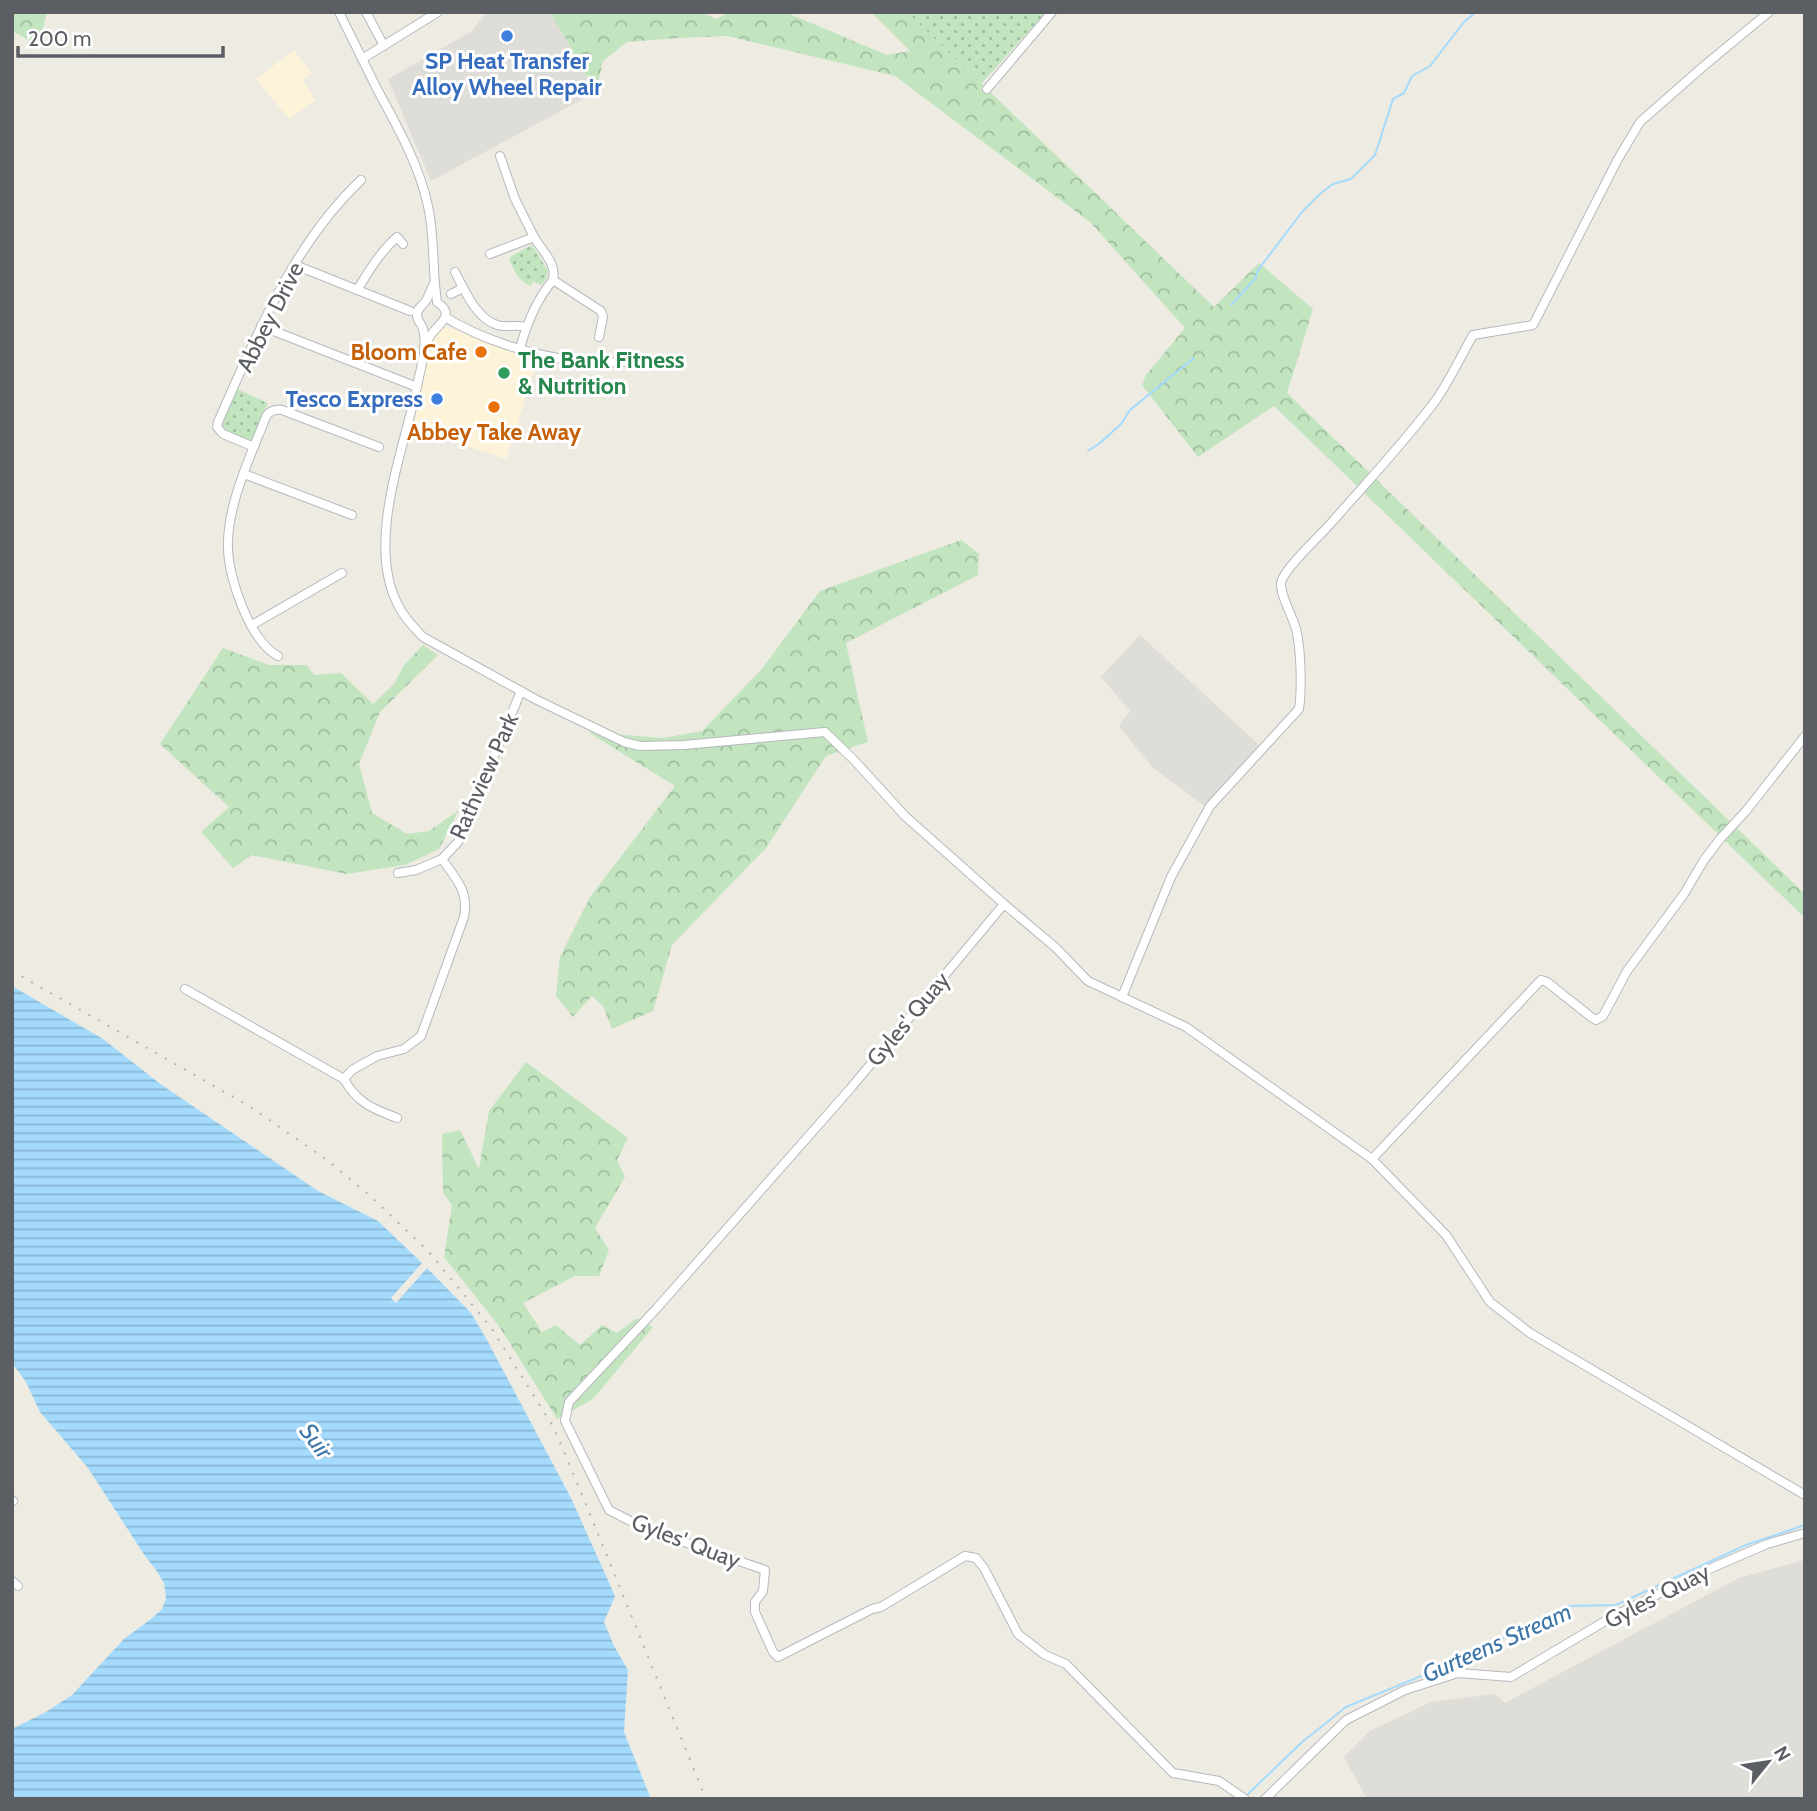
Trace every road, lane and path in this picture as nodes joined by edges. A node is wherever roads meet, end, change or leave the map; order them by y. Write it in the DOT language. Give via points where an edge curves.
graph roads {
  1 [pos="339,12"];
  2 [pos="366,12"];
  3 [pos="438,12"];
  4 [pos="1052,12"];
  5 [pos="1769,12"];
  6 [pos="383,46"];
  7 [pos="362,59"];
  8 [pos="987,89"];
  9 [pos="500,156"];
  10 [pos="361,180"];
  11 [pos="534,237"];
  12 [pos="403,244"];
  13 [pos="491,254"];
  14 [pos="295,265"];
  15 [pos="455,272"];
  16 [pos="551,282"];
  17 [pos="434,283"];
  18 [pos="463,288"];
  19 [pos="357,290"];
  20 [pos="451,294"];
  21 [pos="426,302"];
  22 [pos="436,302"];
  23 [pos="410,311"];
  24 [pos="441,323"];
  25 [pos="261,326"];
  26 [pos="423,327"];
  27 [pos="526,327"];
  28 [pos="599,337"];
  29 [pos="424,347"];
  30 [pos="520,348"];
  31 [pos="632,362"];
  32 [pos="417,387"];
  33 [pos="254,447"];
  34 [pos="379,447"];
  35 [pos="244,474"];
  36 [pos="352,515"];
  37 [pos="342,573"];
  38 [pos="252,625"];
  39 [pos="278,656"];
  40 [pos="521,691"];
  41 [pos="1805,736"];
  42 [pos="442,859"];
  43 [pos="398,873"];
  44 [pos="1004,904"];
  45 [pos="185,989"];
  46 [pos="1122,997"];
  47 [pos="344,1079"];
  48 [pos="397,1118"];
  49 [pos="1372,1158"];
  50 [pos="1805,1495"];
  51 [pos="1805,1533"];
  52 [pos="1245,1799"];
  53 [pos="1265,1799"];
  1 -- 7 [label="street"];
  2 -- 6 [label="street"];
  3 -- 6 [label="street"];
  4 -- 8 [label="street"];
  5 -- 46 [label="street" via="1640,122 1533,326 1473,335 1436,399 1405,440 1281,580 1297,633 1299,709 1210,806 1171,877"];
  6 -- 7 [label="street"];
  7 -- 17 [label="street" via="400,132 428,204"];
  9 -- 11 [label="street"];
  10 -- 14 [label="street, Abbey Drive" via="336,205"];
  11 -- 13 [label="street"];
  11 -- 16 [label="street" via="554,269"];
  12 -- 19 [label="street" via="397,237 390,243"];
  14 -- 19 [label="street"];
  14 -- 25 [label="street, Abbey Drive"];
  15 -- 18 [label="street"];
  16 -- 27 [label="street"];
  16 -- 28 [label="street" via="601,312"];
  17 -- 21 [label="street"];
  17 -- 22 [label="street"];
  18 -- 20 [label="street"];
  18 -- 27 [label="street" via="491,322"];
  19 -- 23 [label="street"];
  21 -- 22 [label="street"];
  21 -- 26 [label="street" via="417,311"];
  22 -- 24 [label="street" via="443,308"];
  24 -- 26 [label="street"];
  24 -- 29 [label="street"];
  24 -- 30 [label="street"];
  25 -- 32 [label="street"];
  25 -- 33 [label="street, Abbey Drive" via="217,427"];
  26 -- 29 [label="street"];
  27 -- 30 [label="street"];
  29 -- 32 [label="street"];
  30 -- 31 [label="street" via="579,361"];
  32 -- 40 [label="street" via="389,503 385,551 390,584 409,622 423,637"];
  33 -- 34 [label="street" via="270,411 282,410"];
  33 -- 35 [label="street"];
  35 -- 36 [label="street"];
  35 -- 38 [label="street" via="231,517 228,548 236,592"];
  37 -- 38 [label="street"];
  38 -- 39 [label="street" via="263,645"];
  40 -- 42 [label="street, Rathview Park" via="458,842"];
  40 -- 44 [label="street" via="640,746 825,732 905,816"];
  41 -- 49 [label="street" via="1704,860 1627,971 1603,1016 1596,1020 1541,980"];
  42 -- 43 [label="street, Rathview Park"];
  42 -- 47 [label="street, Rathview Park" via="463,890 466,905 421,1036 404,1049 376,1056"];
  44 -- 46 [label="street" via="1088,981"];
  44 -- 52 [label="street, Gyles' Quay" via="850,1088 569,1402 565,1420 609,1510 644,1528 765,1570 755,1612 778,1657 881,1607 965,1556 976,1558 1018,1634 1066,1664 1173,1773 1219,1781"];
  45 -- 47 [label="street"];
  46 -- 49 [label="street" via="1186,1027"];
  47 -- 48 [label="street" via="370,1107"];
  49 -- 50 [label="street" via="1446,1235 1490,1302 1530,1333"];
  51 -- 53 [label="street, Gyles' Quay" via="1767,1544 1689,1579 1612,1617 1511,1677 1458,1673 1405,1690 1346,1720"];
}
